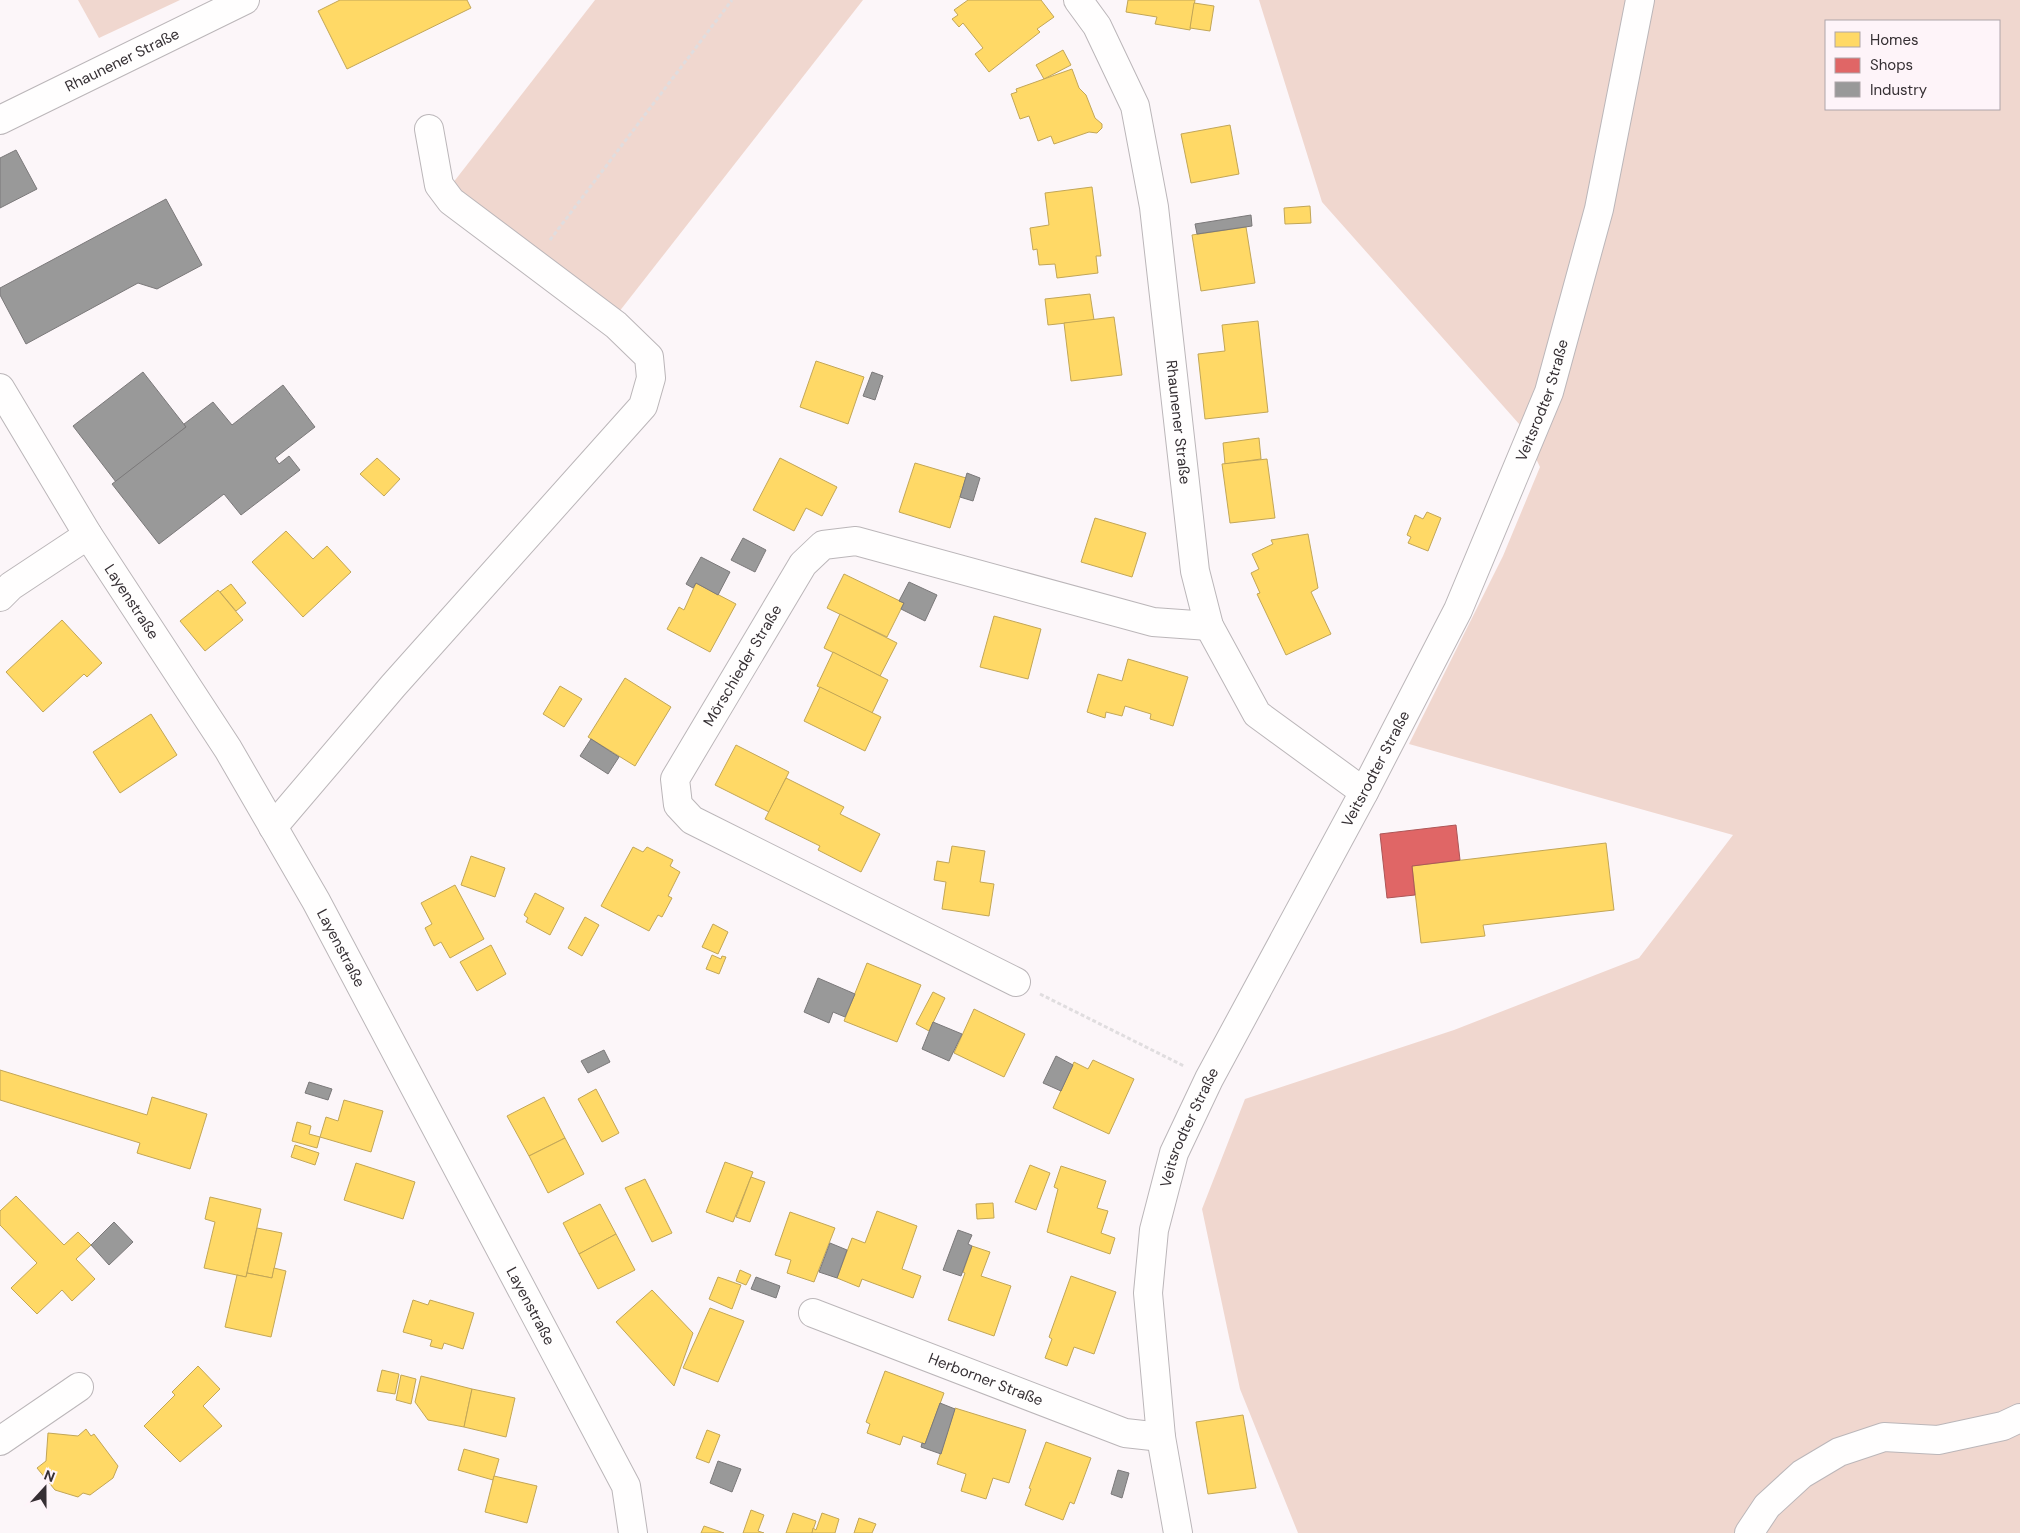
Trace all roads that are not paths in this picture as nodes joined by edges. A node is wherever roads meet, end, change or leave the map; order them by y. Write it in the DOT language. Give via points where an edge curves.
graph roads {
  1 [pos="245,0"];
  2 [pos="1078,0"];
  3 [pos="1640,0"];
  4 [pos="0,120"];
  5 [pos="429,129"];
  6 [pos="0,388"];
  7 [pos="88,535"];
  8 [pos="0,597"];
  9 [pos="1209,626"];
  10 [pos="1364,792"];
  11 [pos="273,827"];
  12 [pos="1016,982"];
  13 [pos="813,1313"];
  14 [pos="79,1387"];
  15 [pos="2020,1418"];
  16 [pos="1161,1437"];
  17 [pos="0,1440"];
  18 [pos="633,1533"];
  19 [pos="1178,1533"];
  20 [pos="1750,1533"];
  1 -- 4 [label="street, Rhaunener Straße"];
  2 -- 9 [label="street, Rhaunener Straße" via="1097,26 1135,106 1154,207 1195,571"];
  3 -- 10 [label="street, Veitsrodter Straße" via="1599,210 1549,392 1458,610"];
  5 -- 11 [label="street" via="439,185 451,201 616,325 650,357 651,378 643,406 393,686"];
  6 -- 7 [label="street, Layenstraße"];
  7 -- 8 [label="street" via="11,586"];
  7 -- 11 [label="street, Layenstraße" via="228,749"];
  9 -- 10 [label="street, Rhaunener Straße" via="1257,714"];
  9 -- 12 [label="street, Mörschieder Straße" via="1153,622 856,541 823,545 803,564 674,779 678,805 692,820"];
  10 -- 16 [label="street, Veitsrodter Straße" via="1209,1079 1174,1153 1154,1230 1148,1293"];
  11 -- 18 [label="street, Layenstraße" via="626,1486"];
  13 -- 16 [label="street, Herborner Straße" via="1125,1433"];
  14 -- 17 [label="street"];
  15 -- 20 [label="street" via="2003,1426 1938,1440 1884,1437 1840,1452 1802,1474 1767,1506"];
  16 -- 19 [label="street, Veitsrodter Straße"];
}
